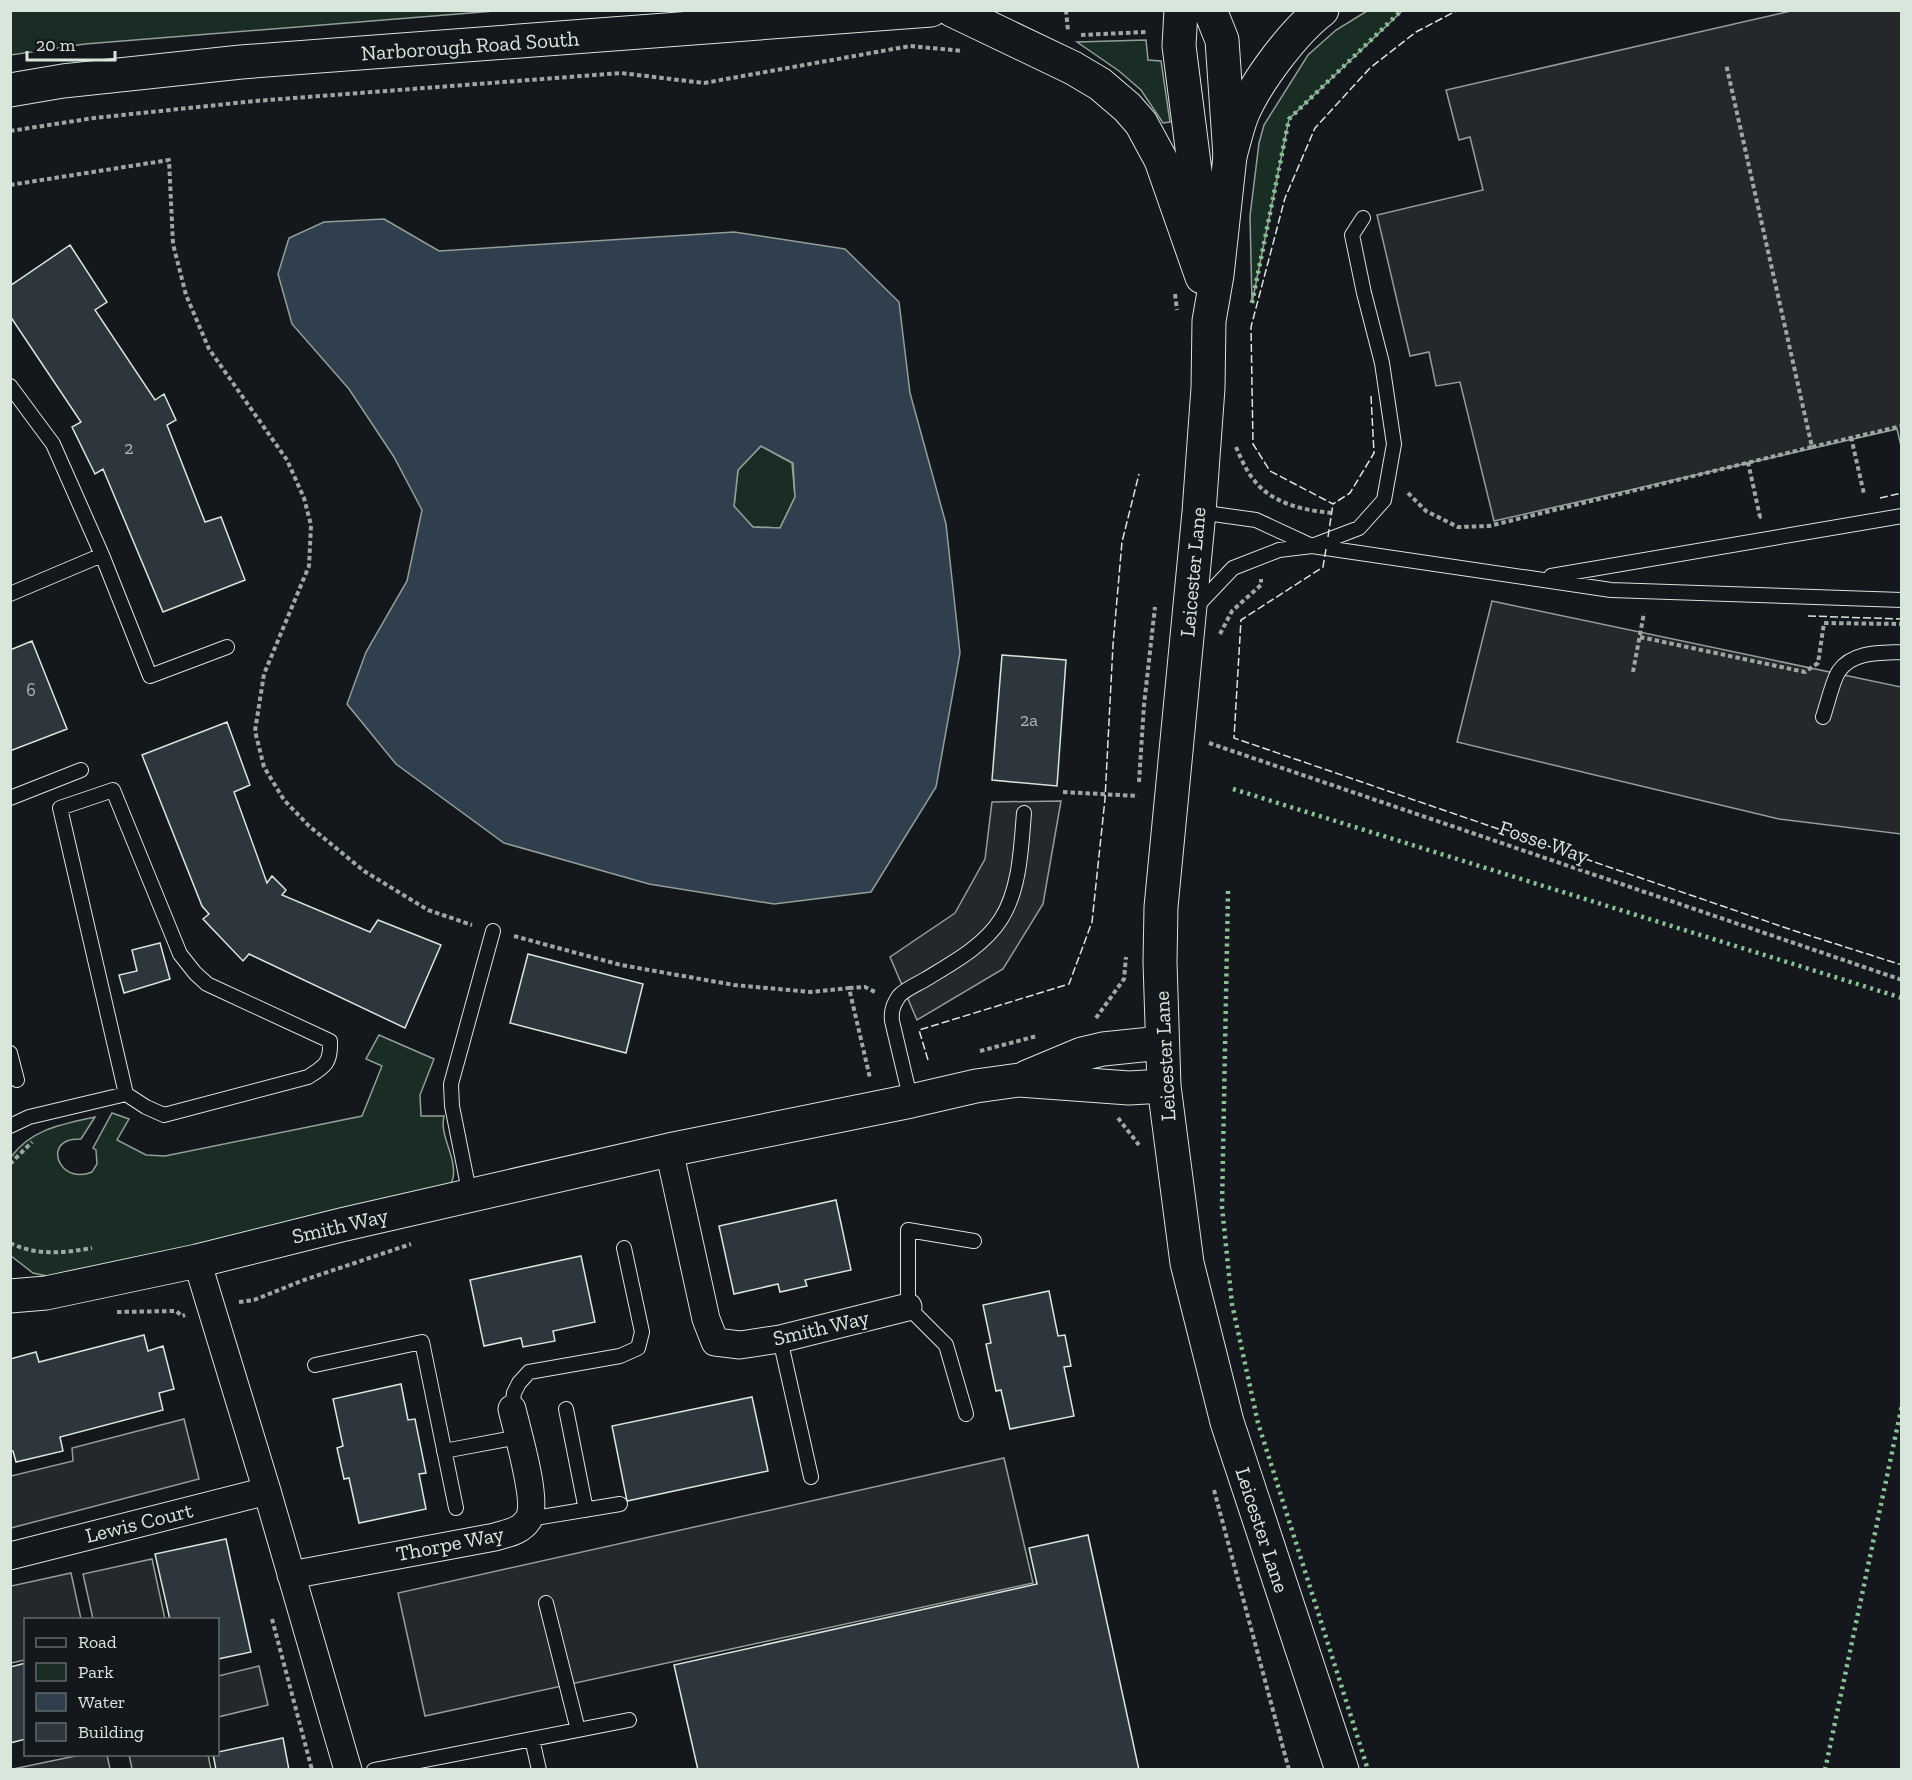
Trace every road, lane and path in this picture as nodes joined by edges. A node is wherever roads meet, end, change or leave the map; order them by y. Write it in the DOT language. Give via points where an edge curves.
graph roads {
  1 [pos="931,10"];
  2 [pos="952,10"];
  3 [pos="1181,10"];
  4 [pos="1210,10"];
  5 [pos="1322,10"];
  6 [pos="968,52"];
  7 [pos="1726,64"];
  8 [pos="10,90"];
  9 [pos="10,131"];
  10 [pos="1230,156"];
  11 [pos="10,185"];
  12 [pos="1363,218"];
  13 [pos="1189,285"];
  14 [pos="1178,315"];
  15 [pos="1209,321"];
  16 [pos="10,386"];
  17 [pos="1902,426"];
  18 [pos="1851,438"];
  19 [pos="1235,446"];
  20 [pos="1812,447"];
  21 [pos="1387,483"];
  22 [pos="1864,494"];
  23 [pos="1199,512"];
  24 [pos="1341,512"];
  25 [pos="1902,516"];
  26 [pos="1312,546"];
  27 [pos="102,555"];
  28 [pos="1537,579"];
  29 [pos="10,594"];
  30 [pos="1902,600"];
  31 [pos="1156,601"];
  32 [pos="1191,613"];
  33 [pos="1902,624"];
  34 [pos="1640,637"];
  35 [pos="227,647"];
  36 [pos="1902,652"];
  37 [pos="1823,717"];
  38 [pos="1177,732"];
  39 [pos="81,770"];
  40 [pos="1063,792"];
  41 [pos="1138,796"];
  42 [pos="10,798"];
  43 [pos="1137,807"];
  44 [pos="1024,813"];
  45 [pos="493,931"];
  46 [pos="1126,956"];
  47 [pos="1902,980"];
  48 [pos="1161,1043"];
  49 [pos="1103,1049"];
  50 [pos="10,1053"];
  51 [pos="17,1080"];
  52 [pos="871,1080"];
  53 [pos="1019,1080"];
  54 [pos="1164,1086"];
  55 [pos="126,1094"];
  56 [pos="911,1101"];
  57 [pos="1117,1116"];
  58 [pos="10,1125"];
  59 [pos="1139,1146"];
  60 [pos="669,1150"];
  61 [pos="470,1196"];
  62 [pos="974,1241"];
  63 [pos="412,1243"];
  64 [pos="624,1248"];
  65 [pos="197,1261"];
  66 [pos="10,1296"];
  67 [pos="908,1306"];
  68 [pos="212,1307"];
  69 [pos="112,1312"];
  70 [pos="780,1339"];
  71 [pos="315,1365"];
  72 [pos="512,1409"];
  73 [pos="567,1409"];
  74 [pos="966,1414"];
  75 [pos="519,1437"];
  76 [pos="444,1451"];
  77 [pos="811,1478"];
  78 [pos="1212,1485"];
  79 [pos="267,1491"];
  80 [pos="620,1504"];
  81 [pos="456,1508"];
  82 [pos="586,1510"];
  83 [pos="529,1519"];
  84 [pos="10,1557"];
  85 [pos="291,1575"];
  86 [pos="546,1603"];
  87 [pos="629,1720"];
  88 [pos="578,1730"];
  89 [pos="532,1739"];
  90 [pos="348,1770"];
  91 [pos="374,1770"];
  92 [pos="539,1770"];
  93 [pos="1288,1770"];
  94 [pos="1342,1770"];
  1 -- 8 [label="street, Narborough Road South" via="241,62"];
  2 -- 13 [label="street" via="1101,84 1141,123 1161,160"];
  3 -- 13 [label="street, Leicester Lane" via="1179,46 1197,187"];
  4 -- 10 [label="street, Leicester Lane" via="1222,40"];
  5 -- 10 [label="street" via="1272,64 1243,114"];
  6 -- 9 [label="path" via="910,46 704,83 621,73 255,101"];
  7 -- 20 [label="path"];
  10 -- 15 [label="street, Leicester Lane"];
  11 -- 45 [label="path" via="169,160 173,244 186,295 209,349 287,460 311,525 309,566 264,674 255,731 264,767 284,800 364,871 428,910"];
  12 -- 21 [label="lane" via="1352,235 1382,363 1394,444"];
  13 -- 14 [label="path"];
  13 -- 15 [label="street, Leicester Lane"];
  15 -- 23 [label="street, Leicester Lane"];
  16 -- 27 [label="lane" via="52,444"];
  17 -- 18 [label="path"];
  18 -- 20 [label="path"];
  18 -- 22 [label="path"];
  19 -- 24 [label="path" via="1253,480 1268,495 1284,503"];
  20 -- 21 [label="path" via="1489,526 1458,527 1426,511 1401,485"];
  21 -- 26 [label="lane" via="1384,501 1359,528"];
  23 -- 26 [label="lane" via="1256,520"];
  23 -- 32 [label="street, Leicester Lane"];
  25 -- 28 [label="lane"];
  26 -- 28 [label="lane"];
  26 -- 32 [label="lane" via="1279,550 1233,568"];
  27 -- 29 [label="lane"];
  27 -- 35 [label="lane" via="150,676"];
  28 -- 30 [label="lane" via="1611,590"];
  31 -- 41 [label="path"];
  32 -- 38 [label="street, Leicester Lane"];
  33 -- 34 [label="path" via="1824,623 1818,663 1805,672"];
  36 -- 37 [label="lane" via="1856,657 1839,671"];
  38 -- 47 [label="path, Fosse Way"];
  38 -- 48 [label="street, Leicester Lane" via="1161,907"];
  39 -- 42 [label="lane"];
  40 -- 41 [label="path"];
  41 -- 43 [label="path"];
  44 -- 56 [label="lane" via="1011,901 1000,921 958,959 901,994 891,1009"];
  45 -- 52 [label="path" via="621,965 734,985 812,992 849,988"];
  45 -- 61 [label="lane" via="451,1084"];
  46 -- 49 [label="path" via="1124,979 1095,1020"];
  48 -- 49 [label="street"];
  48 -- 54 [label="street, Leicester Lane"];
  49 -- 53 [label="street"];
  50 -- 51 [label="lane"];
  53 -- 54 [label="street" via="1130,1088"];
  53 -- 56 [label="street, Smith Way"];
  54 -- 94 [label="street, Leicester Lane" via="1187,1263 1210,1357 1227,1422"];
  55 -- 55 [label="lane" via="60,808 113,790 180,954 195,973 207,984 330,1041 331,1056 323,1068 308,1077 164,1115"];
  55 -- 58 [label="lane"];
  56 -- 60 [label="street, Smith Way"];
  57 -- 59 [label="path"];
  60 -- 61 [label="street, Smith Way"];
  60 -- 70 [label="street, Smith Way" via="706,1319 715,1342 740,1345"];
  61 -- 65 [label="street, Smith Way"];
  62 -- 67 [label="lane" via="908,1230"];
  63 -- 68 [label="path" via="254,1300"];
  64 -- 72 [label="lane" via="642,1332 638,1348 620,1356 530,1372 514,1393"];
  65 -- 66 [label="street, Smith Way" via="46,1293"];
  65 -- 68 [label="street"];
  67 -- 70 [label="street, Smith Way"];
  67 -- 74 [label="lane" via="946,1345"];
  68 -- 69 [label="path" via="182,1316 176,1311"];
  68 -- 79 [label="street"];
  70 -- 77 [label="lane"];
  71 -- 76 [label="lane" via="422,1342"];
  72 -- 75 [label="street, Thorpe Way"];
  73 -- 82 [label="lane"];
  75 -- 76 [label="lane"];
  75 -- 83 [label="street, Thorpe Way" via="531,1493"];
  76 -- 81 [label="lane"];
  78 -- 93 [label="path"];
  79 -- 84 [label="street, Lewis Court"];
  79 -- 85 [label="street"];
  80 -- 82 [label="lane"];
  82 -- 83 [label="lane"];
  83 -- 85 [label="street, Thorpe Way" via="517,1531 495,1537"];
  85 -- 90 [label="street"];
  86 -- 88 [label="lane"];
  87 -- 88 [label="lane"];
  88 -- 89 [label="lane"];
  89 -- 91 [label="lane"];
  89 -- 92 [label="lane"];
}
